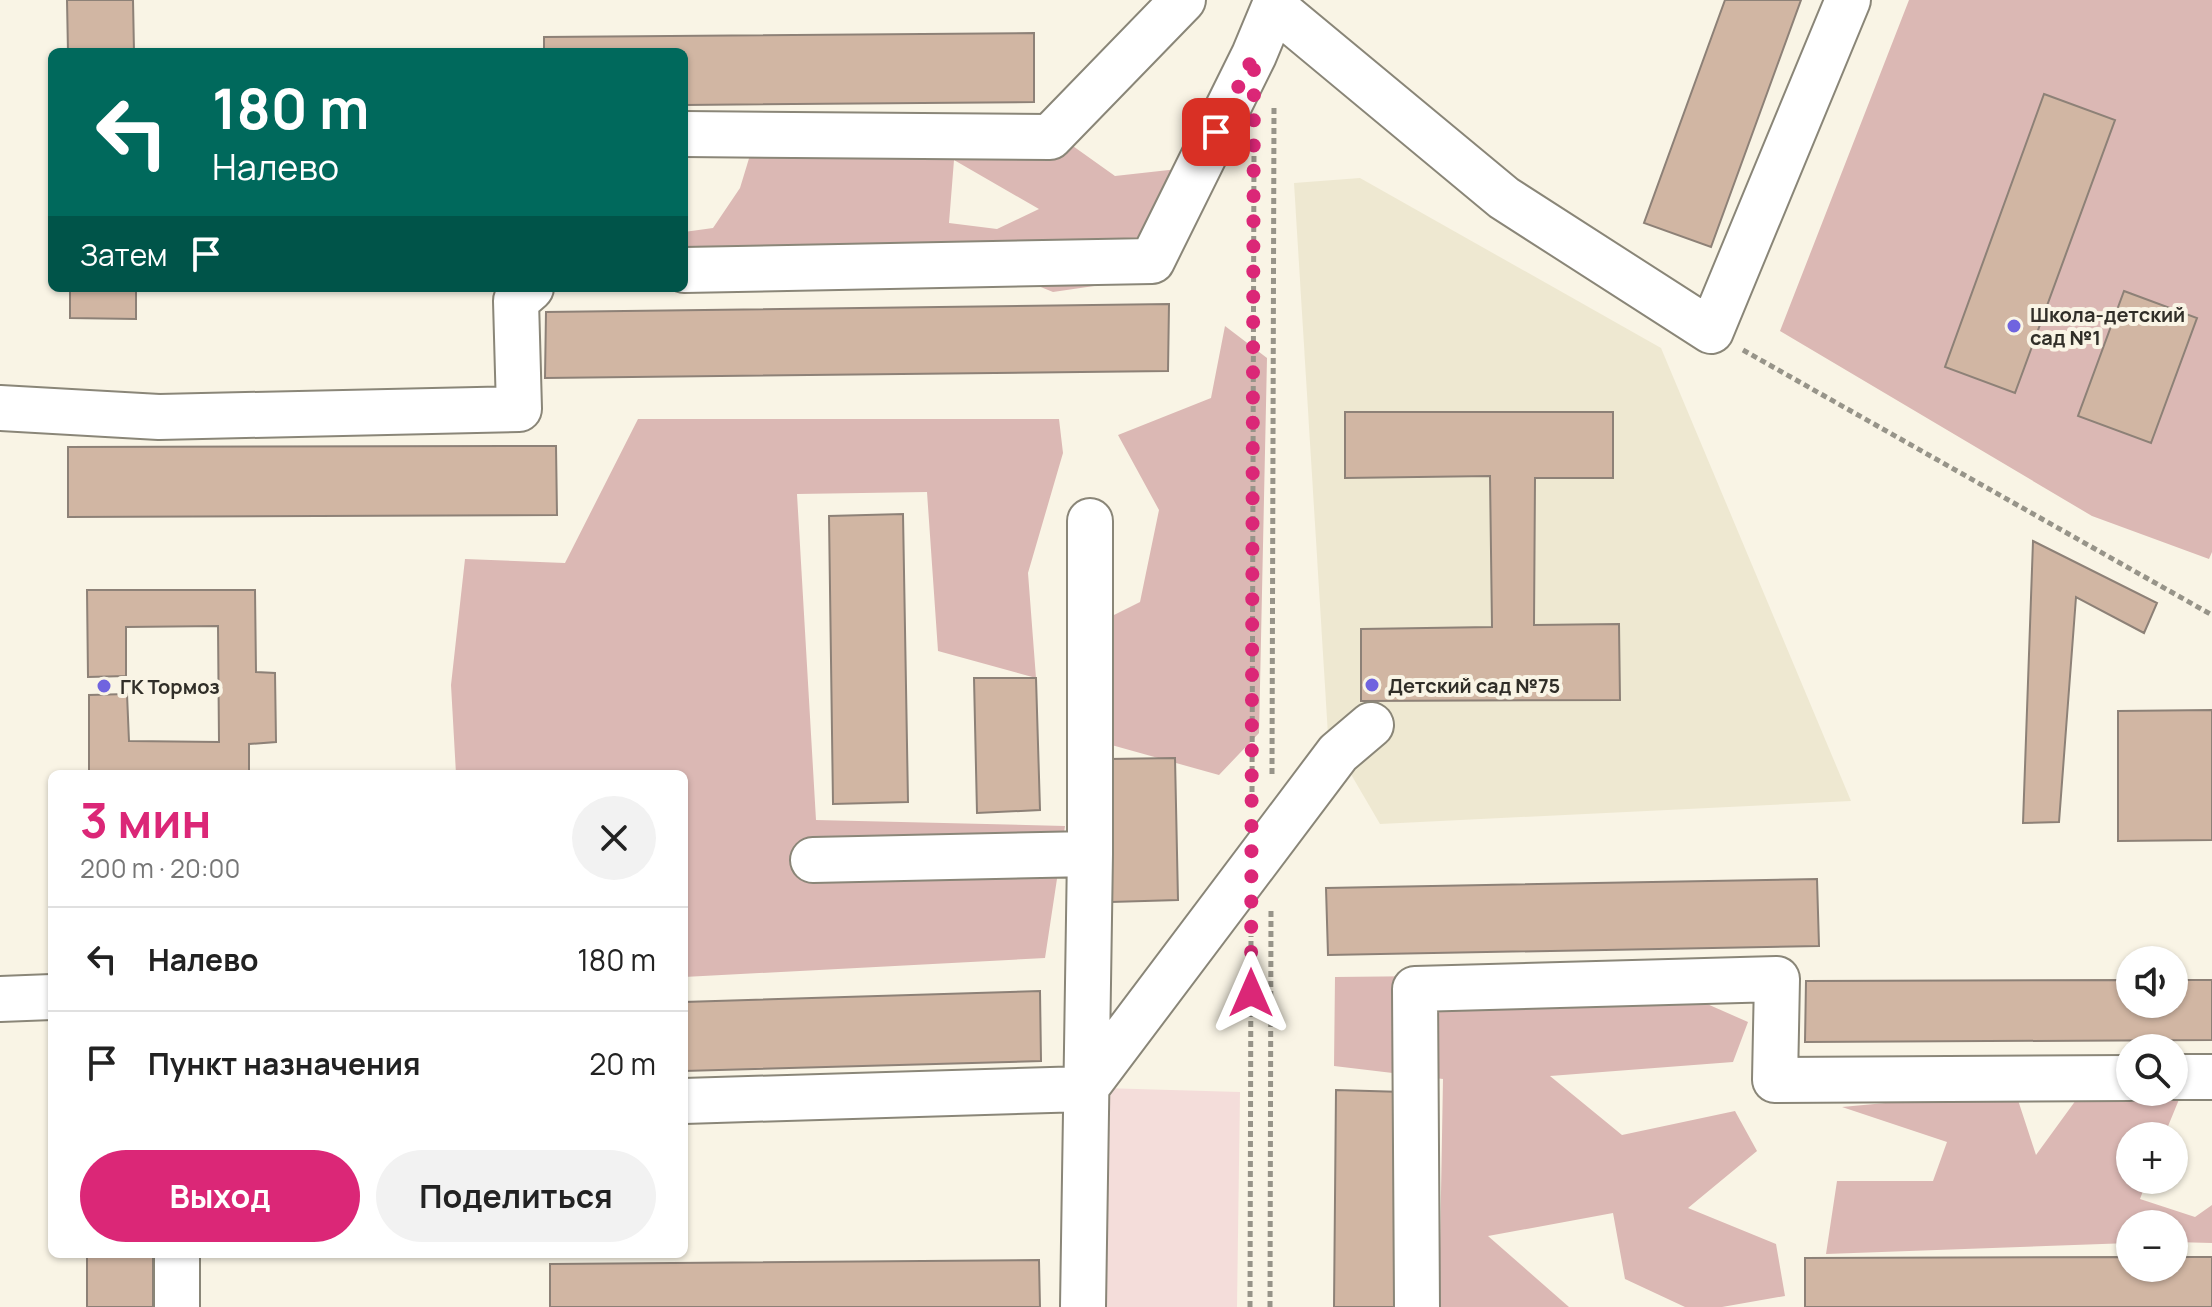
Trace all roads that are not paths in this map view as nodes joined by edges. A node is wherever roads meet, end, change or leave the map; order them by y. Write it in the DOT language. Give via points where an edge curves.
graph roads {
  1 [pos="1183,0"];
  2 [pos="1848,0"];
  3 [pos="688,134"];
  4 [pos="688,270"];
  5 [pos="526,292"];
  6 [pos="0,408"];
  7 [pos="1090,521"];
  8 [pos="1371,725"];
  9 [pos="1090,854"];
  10 [pos="813,860"];
  11 [pos="48,997"];
  12 [pos="0,999"];
  13 [pos="2188,1077"];
  14 [pos="2212,1077"];
  15 [pos="2116,1078"];
  16 [pos="1085,1089"];
  17 [pos="688,1101"];
  18 [pos="177,1258"];
  19 [pos="177,1307"];
  20 [pos="1083,1307"];
  21 [pos="1417,1307"];
  1 -- 3 [label="lane" via="1050,137"];
  2 -- 4 [label="lane" via="1711,331 1504,198 1274,7 1152,261"];
  5 -- 6 [label="lane" via="516,301 519,409 159,417"];
  7 -- 9 [label="lane"];
  8 -- 16 [label="lane" via="1338,753"];
  9 -- 10 [label="lane"];
  9 -- 16 [label="lane"];
  11 -- 12 [label="lane"];
  13 -- 14 [label="lane"];
  15 -- 21 [label="lane" via="1775,1080 1777,979 1415,989"];
  16 -- 17 [label="lane"];
  16 -- 20 [label="lane"];
  18 -- 19 [label="lane"];
}
